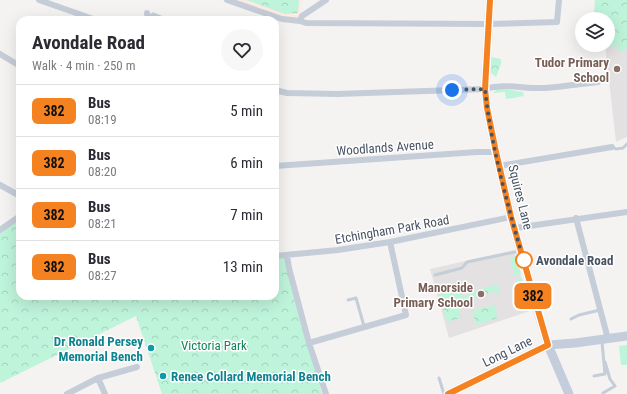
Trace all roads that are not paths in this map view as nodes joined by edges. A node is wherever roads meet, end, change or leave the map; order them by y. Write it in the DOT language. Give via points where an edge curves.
graph roads {
  1 [pos="39,0"];
  2 [pos="226,0"];
  3 [pos="326,0"];
  4 [pos="490,0"];
  5 [pos="559,0"];
  6 [pos="85,16"];
  7 [pos="273,16"];
  8 [pos="279,18"];
  9 [pos="300,21"];
  10 [pos="489,24"];
  11 [pos="0,54"];
  12 [pos="16,64"];
  13 [pos="598,82"];
  14 [pos="485,89"];
  15 [pos="279,91"];
  16 [pos="627,144"];
  17 [pos="612,148"];
  18 [pos="496,152"];
  19 [pos="279,166"];
  20 [pos="500,166"];
  21 [pos="0,185"];
  22 [pos="16,194"];
  23 [pos="627,212"];
  24 [pos="511,217"];
  25 [pos="576,218"];
  26 [pos="16,219"];
  27 [pos="515,228"];
  28 [pos="0,230"];
  29 [pos="390,242"];
  30 [pos="521,251"];
  31 [pos="279,256"];
  32 [pos="287,256"];
  33 [pos="435,275"];
  34 [pos="348,300"];
  35 [pos="600,310"];
  36 [pos="571,319"];
  37 [pos="364,328"];
  38 [pos="627,336"];
  39 [pos="605,339"];
  40 [pos="309,343"];
  41 [pos="548,345"];
  42 [pos="603,358"];
  43 [pos="137,367"];
  44 [pos="594,376"];
  45 [pos="98,378"];
  46 [pos="439,378"];
  47 [pos="603,393"];
  48 [pos="67,394"];
  49 [pos="104,394"];
  50 [pos="326,394"];
  51 [pos="444,394"];
  52 [pos="448,394"];
  53 [pos="569,394"];
  1 -- 6 [label="street"];
  2 -- 7 [label="street"];
  3 -- 9 [label="street" via="302,16"];
  4 -- 10 [label="street, Squires Lane"];
  5 -- 10 [label="street" via="557,22"];
  8 -- 9 [label="street"];
  9 -- 10 [label="street"];
  10 -- 14 [label="street, Squires Lane"];
  11 -- 12 [label="street"];
  13 -- 14 [label="street" via="546,88 506,85"];
  14 -- 15 [label="street" via="336,94"];
  14 -- 18 [label="street, Squires Lane"];
  16 -- 17 [label="lane" via="623,148"];
  17 -- 20 [label="street"];
  18 -- 19 [label="street, Woodlands Avenue"];
  18 -- 20 [label="street, Squires Lane"];
  20 -- 24 [label="street, Squires Lane"];
  21 -- 22 [label="street"];
  23 -- 25 [label="street"];
  24 -- 27 [label="street, Squires Lane"];
  24 -- 29 [label="street, Etchingham Park Road"];
  25 -- 27 [label="street"];
  25 -- 35 [label="street"];
  26 -- 28 [label="street"];
  27 -- 30 [label="street, Squires Lane"];
  29 -- 32 [label="street, Etchingham Park Road"];
  29 -- 37 [label="street" via="406,315"];
  30 -- 33 [label="lane" via="467,262 462,268"];
  30 -- 41 [label="street, Squires Lane"];
  31 -- 32 [label="street, Etchingham Park Road"];
  32 -- 40 [label="street"];
  34 -- 37 [label="lane" via="356,298"];
  35 -- 36 [label="lane"];
  35 -- 39 [label="street"];
  37 -- 40 [label="street"];
  38 -- 39 [label="street, Long Lane"];
  39 -- 41 [label="street, Long Lane"];
  39 -- 42 [label="lane"];
  40 -- 50 [label="street"];
  41 -- 52 [label="street, Long Lane"];
  41 -- 53 [label="street, Squires Lane"];
  42 -- 44 [label="lane" via="605,374"];
  42 -- 47 [label="lane" via="615,386"];
  43 -- 45 [label="street"];
  45 -- 48 [label="street"];
  45 -- 49 [label="street"];
  46 -- 51 [label="lane"];
}
